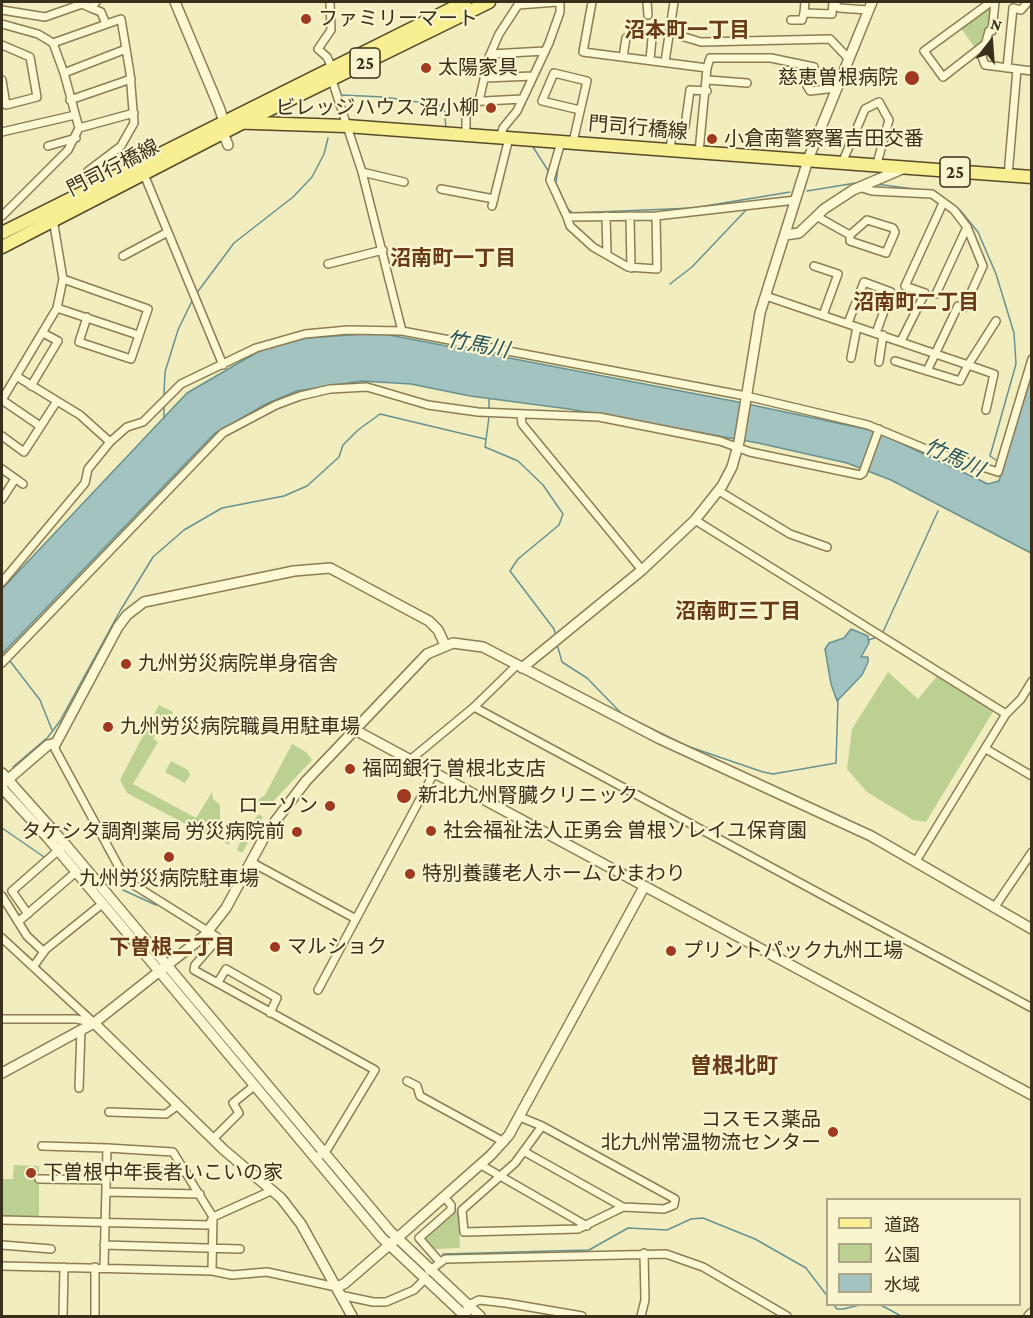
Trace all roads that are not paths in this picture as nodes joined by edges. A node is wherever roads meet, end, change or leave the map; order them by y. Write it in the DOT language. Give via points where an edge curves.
graph roads {
  1 [pos="175,2"];
  2 [pos="330,2"];
  3 [pos="465,2"];
  4 [pos="489,2"];
  5 [pos="592,2"];
  6 [pos="647,2"];
  7 [pos="674,2"];
  8 [pos="805,2"];
  9 [pos="833,2"];
  10 [pos="993,2"];
  11 [pos="1028,2"];
  12 [pos="93,5"];
  13 [pos="870,6"];
  14 [pos="2,10"];
  15 [pos="804,13"];
  16 [pos="648,15"];
  17 [pos="791,20"];
  18 [pos="2,24"];
  19 [pos="106,24"];
  20 [pos="670,27"];
  21 [pos="626,38"];
  22 [pos="652,38"];
  23 [pos="53,43"];
  24 [pos="2,45"];
  25 [pos="984,45"];
  26 [pos="126,49"];
  27 [pos="545,51"];
  28 [pos="491,54"];
  29 [pos="623,57"];
  30 [pos="848,58"];
  31 [pos="650,60"];
  32 [pos="665,62"];
  33 [pos="707,68"];
  34 [pos="1007,68"];
  35 [pos="1017,69"];
  36 [pos="1032,71"];
  37 [pos="331,72"];
  38 [pos="64,73"];
  39 [pos="533,76"];
  40 [pos="131,78"];
  41 [pos="484,78"];
  42 [pos="2,80"];
  43 [pos="708,80"];
  44 [pos="747,83"];
  45 [pos="836,88"];
  46 [pos="707,91"];
  47 [pos="522,99"];
  48 [pos="70,100"];
  49 [pos="479,101"];
  50 [pos="4,105"];
  51 [pos="276,106"];
  52 [pos="580,110"];
  53 [pos="134,113"];
  54 [pos="75,115"];
  55 [pos="242,123"];
  56 [pos="282,124"];
  57 [pos="346,126"];
  58 [pos="79,128"];
  59 [pos="466,131"];
  60 [pos="2,132"];
  61 [pos="225,133"];
  62 [pos="503,135"];
  63 [pos="76,138"];
  64 [pos="567,142"];
  65 [pos="48,146"];
  66 [pos="670,150"];
  67 [pos="699,152"];
  68 [pos="808,161"];
  69 [pos="842,164"];
  70 [pos="876,166"];
  71 [pos="142,169"];
  72 [pos="902,169"];
  73 [pos="362,172"];
  74 [pos="1008,176"];
  75 [pos="1032,177"];
  76 [pos="404,182"];
  77 [pos="863,187"];
  78 [pos="441,189"];
  79 [pos="98,192"];
  80 [pos="798,194"];
  81 [pos="943,203"];
  82 [pos="48,208"];
  83 [pos="2,216"];
  84 [pos="606,216"];
  85 [pos="630,216"];
  86 [pos="656,216"];
  87 [pos="816,216"];
  88 [pos="567,217"];
  89 [pos="53,220"];
  90 [pos="967,227"];
  91 [pos="2,233"];
  92 [pos="166,233"];
  93 [pos="785,235"];
  94 [pos="850,235"];
  95 [pos="2,247"];
  96 [pos="383,250"];
  97 [pos="607,255"];
  98 [pos="123,256"];
  99 [pos="328,264"];
  100 [pos="814,266"];
  101 [pos="631,268"];
  102 [pos="63,279"];
  103 [pos="936,294"];
  104 [pos="766,296"];
  105 [pos="57,308"];
  106 [pos="823,315"];
  107 [pos="87,317"];
  108 [pos="996,321"];
  109 [pos="848,323"];
  110 [pos="857,327"];
  111 [pos="402,331"];
  112 [pos="43,333"];
  113 [pos="879,334"];
  114 [pos="138,335"];
  115 [pos="901,341"];
  116 [pos="936,354"];
  117 [pos="851,358"];
  118 [pos="1032,359"];
  119 [pos="895,361"];
  120 [pos="879,362"];
  121 [pos="223,365"];
  122 [pos="968,366"];
  123 [pos="927,370"];
  124 [pos="16,376"];
  125 [pos="32,386"];
  126 [pos="5,388"];
  127 [pos="746,398"];
  128 [pos="2,400"];
  129 [pos="57,401"];
  130 [pos="986,410"];
  131 [pos="521,416"];
  132 [pos="40,426"];
  133 [pos="879,431"];
  134 [pos="2,436"];
  135 [pos="110,442"];
  136 [pos="738,444"];
  137 [pos="2,469"];
  138 [pos="15,478"];
  139 [pos="22,484"];
  140 [pos="719,491"];
  141 [pos="2,499"];
  142 [pos="695,520"];
  143 [pos="827,547"];
  144 [pos="642,570"];
  145 [pos="2,582"];
  146 [pos="445,645"];
  147 [pos="6,659"];
  148 [pos="520,667"];
  149 [pos="1032,681"];
  150 [pos="474,707"];
  151 [pos="1006,714"];
  152 [pos="355,729"];
  153 [pos="56,743"];
  154 [pos="986,749"];
  155 [pos="410,760"];
  156 [pos="434,773"];
  157 [pos="1032,776"];
  158 [pos="3,781"];
  159 [pos="62,848"];
  160 [pos="1032,852"];
  161 [pos="916,861"];
  162 [pos="251,862"];
  163 [pos="76,872"];
  164 [pos="644,887"];
  165 [pos="2,896"];
  166 [pos="102,904"];
  167 [pos="994,908"];
  168 [pos="28,914"];
  169 [pos="356,919"];
  170 [pos="18,922"];
  171 [pos="1032,929"];
  172 [pos="208,931"];
  173 [pos="2,938"];
  174 [pos="44,952"];
  175 [pos="33,967"];
  176 [pos="162,968"];
  177 [pos="218,982"];
  178 [pos="318,990"];
  179 [pos="1032,1008"];
  180 [pos="270,1013"];
  181 [pos="2,1019"];
  182 [pos="94,1023"];
  183 [pos="81,1030"];
  184 [pos="2,1073"];
  185 [pos="407,1081"];
  186 [pos="254,1086"];
  187 [pos="79,1088"];
  188 [pos="1032,1095"];
  189 [pos="178,1106"];
  190 [pos="109,1112"];
  191 [pos="520,1117"];
  192 [pos="542,1126"];
  193 [pos="213,1139"];
  194 [pos="504,1142"];
  195 [pos="42,1146"];
  196 [pos="106,1148"];
  197 [pos="525,1152"];
  198 [pos="319,1156"];
  199 [pos="481,1165"];
  200 [pos="106,1171"];
  201 [pos="186,1172"];
  202 [pos="500,1178"];
  203 [pos="39,1179"];
  204 [pos="106,1180"];
  205 [pos="273,1190"];
  206 [pos="106,1192"];
  207 [pos="200,1194"];
  208 [pos="444,1197"];
  209 [pos="623,1207"];
  210 [pos="213,1217"];
  211 [pos="2,1220"];
  212 [pos="105,1224"];
  213 [pos="586,1226"];
  214 [pos="397,1239"];
  215 [pos="2,1245"];
  216 [pos="104,1245"];
  217 [pos="389,1245"];
  218 [pos="212,1248"];
  219 [pos="51,1249"];
  220 [pos="240,1249"];
  221 [pos="644,1253"];
  222 [pos="439,1261"];
  223 [pos="2,1266"];
  224 [pos="64,1267"];
  225 [pos="95,1267"];
  226 [pos="104,1267"];
  227 [pos="429,1270"];
  228 [pos="212,1271"];
  229 [pos="424,1281"];
  230 [pos="338,1291"];
  231 [pos="467,1306"];
  232 [pos="1032,1313"];
  233 [pos="63,1317"];
  234 [pos="95,1317"];
  235 [pos="352,1317"];
  236 [pos="466,1317"];
  237 [pos="480,1317"];
  238 [pos="582,1317"];
  239 [pos="641,1317"];
  240 [pos="787,1317"];
  241 [pos="1029,1317"];
  1 -- 61 [label="street"];
  2 -- 37 [label="street" via="331,30 318,49 327,57"];
  3 -- 37 [label="main road, 門司行橋線 / 25"];
  4 -- 37 [label="main road, 門司行橋線 / 25"];
  5 -- 29 [label="street" via="583,52"];
  6 -- 16 [label="street"];
  7 -- 20 [label="street"];
  8 -- 15 [label="street"];
  9 -- 13 [label="street" via="839,8"];
  9 -- 15 [label="street" via="832,14"];
  10 -- 25 [label="street" via="992,31 988,31"];
  10 -- 25 [label="street" via="924,51 943,76"];
  11 -- 34 [label="street" via="1021,10 1013,8"];
  12 -- 14 [label="street" via="82,4 45,17"];
  12 -- 19 [label="street" via="102,12"];
  13 -- 30 [label="street"];
  15 -- 17 [label="street" via="802,20"];
  18 -- 23 [label="street" via="38,34"];
  19 -- 23 [label="street"];
  19 -- 26 [label="street" via="121,19"];
  20 -- 30 [label="street" via="681,36 701,42 830,39"];
  20 -- 32 [label="street"];
  21 -- 29 [label="street"];
  22 -- 31 [label="street"];
  23 -- 38 [label="street"];
  24 -- 50 [label="street" via="30,57 37,97"];
  25 -- 34 [label="street" via="982,57 986,65"];
  26 -- 38 [label="street"];
  26 -- 40 [label="street"];
  27 -- 28 [label="street"];
  27 -- 28 [label="street" via="560,12 557,2 518,5"];
  27 -- 39 [label="street"];
  28 -- 41 [label="street"];
  29 -- 31 [label="street"];
  30 -- 45 [label="street"];
  31 -- 32 [label="street"];
  32 -- 33 [label="street"];
  33 -- 43 [label="street"];
  33 -- 45 [label="street" via="710,58 771,58 814,67 807,86 810,91"];
  34 -- 35 [label="street"];
  35 -- 36 [label="street"];
  35 -- 74 [label="street"];
  37 -- 51 [label="main road, 門司行橋線 / 25"];
  37 -- 57 [label="street"];
  37 -- 61 [label="main road, 門司行橋線 / 25"];
  38 -- 48 [label="street"];
  39 -- 41 [label="street"];
  39 -- 47 [label="street"];
  40 -- 48 [label="street"];
  40 -- 53 [label="street"];
  41 -- 49 [label="street"];
  42 -- 50 [label="street"];
  43 -- 44 [label="street"];
  43 -- 46 [label="street"];
  45 -- 68 [label="street"];
  46 -- 66 [label="street" via="690,90 685,126 673,126"];
  46 -- 67 [label="street"];
  47 -- 49 [label="street"];
  47 -- 62 [label="street"];
  48 -- 54 [label="street"];
  49 -- 59 [label="street" via="465,103"];
  51 -- 55 [label="main road, 門司行橋線 / 25"];
  51 -- 56 [label="main road"];
  52 -- 52 [label="street" via="586,81 554,73 542,100"];
  52 -- 64 [label="street"];
  53 -- 58 [label="street"];
  53 -- 79 [label="street" via="134,123 121,146 88,171"];
  54 -- 58 [label="street"];
  54 -- 60 [label="street"];
  55 -- 56 [label="main road, 門司行橋線 / 25"];
  55 -- 61 [label="main road, 門司行橋線 / 25"];
  56 -- 57 [label="main road, 門司行橋線 / 25"];
  57 -- 59 [label="main road, 門司行橋線 / 25"];
  57 -- 73 [label="street"];
  58 -- 63 [label="street"];
  59 -- 62 [label="main road, 門司行橋線 / 25"];
  61 -- 71 [label="main road, 門司行橋線 / 25"];
  62 -- 64 [label="main road, 門司行橋線 / 25"];
  62 -- 78 [label="street" via="493,203"];
  63 -- 65 [label="street"];
  63 -- 83 [label="street"];
  64 -- 66 [label="main road, 門司行橋線 / 25"];
  64 -- 88 [label="street" via="550,180"];
  66 -- 67 [label="main road, 門司行橋線 / 25"];
  67 -- 68 [label="main road, 門司行橋線 / 25"];
  68 -- 69 [label="main road, 門司行橋線 / 25"];
  68 -- 80 [label="street"];
  69 -- 70 [label="main road, 門司行橋線 / 25"];
  69 -- 70 [label="street" via="865,109 879,102 889,120"];
  70 -- 72 [label="main road, 門司行橋線 / 25"];
  71 -- 79 [label="main road, 門司行橋線 / 25"];
  71 -- 92 [label="street"];
  72 -- 74 [label="main road, 門司行橋線 / 25"];
  72 -- 77 [label="street"];
  73 -- 76 [label="street"];
  73 -- 96 [label="street"];
  74 -- 75 [label="main road, 門司行橋線 / 25"];
  77 -- 81 [label="street" via="872,191 932,194"];
  77 -- 87 [label="street"];
  79 -- 82 [label="main road, 門司行橋線 / 25"];
  79 -- 89 [label="main road, 門司行橋線 / 25"];
  80 -- 86 [label="street"];
  80 -- 93 [label="street"];
  81 -- 90 [label="street"];
  81 -- 115 [label="street" via="905,286 926,293"];
  82 -- 89 [label="street"];
  82 -- 91 [label="main road, 門司行橋線 / 25"];
  84 -- 85 [label="street"];
  84 -- 88 [label="street"];
  84 -- 97 [label="street"];
  85 -- 86 [label="street"];
  85 -- 101 [label="street"];
  86 -- 101 [label="street" via="657,269"];
  87 -- 93 [label="street" via="799,233"];
  87 -- 94 [label="street"];
  88 -- 97 [label="street" via="570,226"];
  89 -- 95 [label="main road, 門司行橋線 / 25"];
  89 -- 102 [label="street"];
  90 -- 103 [label="street"];
  90 -- 116 [label="street" via="983,266 964,308 958,306"];
  92 -- 98 [label="street"];
  92 -- 121 [label="street"];
  93 -- 104 [label="street"];
  94 -- 94 [label="street" via="850,241 886,253 895,232 867,220"];
  96 -- 99 [label="street"];
  96 -- 111 [label="street"];
  97 -- 101 [label="street"];
  100 -- 106 [label="street" via="838,274"];
  102 -- 105 [label="street"];
  102 -- 114 [label="street" via="148,309"];
  104 -- 106 [label="street"];
  104 -- 127 [label="street"];
  105 -- 107 [label="street"];
  105 -- 112 [label="street"];
  106 -- 109 [label="street"];
  107 -- 114 [label="street"];
  107 -- 114 [label="street" via="79,342 131,359"];
  108 -- 122 [label="street"];
  109 -- 110 [label="street"];
  109 -- 113 [label="street" via="864,282 891,292"];
  110 -- 113 [label="street"];
  110 -- 117 [label="street"];
  111 -- 121 [label="street" via="305,334 256,348"];
  111 -- 127 [label="street"];
  112 -- 124 [label="street"];
  112 -- 125 [label="street" via="58,341"];
  113 -- 115 [label="street"];
  113 -- 120 [label="street"];
  115 -- 116 [label="street"];
  116 -- 122 [label="street"];
  116 -- 123 [label="street"];
  118 -- 133 [label="street" via="998,472"];
  119 -- 123 [label="street"];
  121 -- 135 [label="street" via="181,384 143,422 128,427"];
  122 -- 123 [label="street" via="960,381"];
  122 -- 130 [label="street" via="994,374"];
  124 -- 125 [label="street"];
  124 -- 126 [label="street"];
  125 -- 129 [label="street"];
  126 -- 128 [label="street"];
  127 -- 133 [label="street"];
  127 -- 136 [label="street"];
  128 -- 132 [label="street"];
  129 -- 132 [label="street"];
  129 -- 135 [label="street"];
  131 -- 136 [label="street" via="599,417"];
  131 -- 144 [label="street" via="522,424"];
  131 -- 147 [label="street" via="428,405 367,387 300,396 249,418 224,433"];
  132 -- 134 [label="street" via="24,452"];
  133 -- 136 [label="street" via="863,473 750,452"];
  135 -- 145 [label="street" via="88,469 85,483"];
  136 -- 140 [label="street"];
  137 -- 138 [label="street"];
  138 -- 139 [label="street"];
  138 -- 141 [label="street"];
  140 -- 142 [label="street"];
  140 -- 143 [label="street" via="790,534"];
  142 -- 144 [label="street"];
  142 -- 151 [label="street"];
  144 -- 148 [label="street"];
  146 -- 148 [label="street" via="473,644"];
  146 -- 152 [label="street" via="427,654"];
  146 -- 153 [label="street" via="429,621 330,568 144,602 118,627"];
  148 -- 150 [label="street"];
  148 -- 161 [label="street" via="660,739 871,836"];
  149 -- 151 [label="street"];
  150 -- 155 [label="street"];
  150 -- 179 [label="street"];
  151 -- 154 [label="street"];
  152 -- 155 [label="street"];
  152 -- 162 [label="street" via="283,810"];
  153 -- 158 [label="street" via="48,745"];
  153 -- 172 [label="street" via="126,880"];
  154 -- 157 [label="street"];
  154 -- 161 [label="street"];
  155 -- 156 [label="street"];
  156 -- 164 [label="street"];
  156 -- 169 [label="street"];
  158 -- 159 [label="street"];
  159 -- 163 [label="street"];
  159 -- 168 [label="street" via="12,891"];
  159 -- 176 [label="street"];
  160 -- 167 [label="street"];
  161 -- 167 [label="street"];
  162 -- 169 [label="street"];
  162 -- 172 [label="street"];
  163 -- 166 [label="street"];
  163 -- 168 [label="street"];
  164 -- 188 [label="street"];
  164 -- 191 [label="street"];
  165 -- 170 [label="street"];
  166 -- 174 [label="street"];
  166 -- 176 [label="street"];
  167 -- 171 [label="street"];
  168 -- 170 [label="street"];
  169 -- 178 [label="street"];
  170 -- 174 [label="street"];
  172 -- 176 [label="street"];
  172 -- 177 [label="street" via="217,939 194,968"];
  173 -- 175 [label="street"];
  174 -- 175 [label="street"];
  175 -- 182 [label="street"];
  176 -- 182 [label="street"];
  176 -- 186 [label="street"];
  176 -- 198 [label="street"];
  177 -- 180 [label="street"];
  177 -- 180 [label="street" via="226,969 277,998"];
  180 -- 198 [label="street" via="375,1070 348,1117"];
  181 -- 182 [label="street" via="76,1019"];
  182 -- 183 [label="street"];
  182 -- 189 [label="street"];
  183 -- 184 [label="street"];
  183 -- 187 [label="street"];
  185 -- 194 [label="street" via="417,1086 420,1096"];
  186 -- 193 [label="street" via="232,1103 239,1113"];
  186 -- 198 [label="street"];
  189 -- 190 [label="street" via="166,1114"];
  189 -- 193 [label="street"];
  191 -- 192 [label="street"];
  191 -- 194 [label="street"];
  192 -- 197 [label="street"];
  192 -- 209 [label="street" via="675,1199 674,1205 664,1209"];
  193 -- 205 [label="street"];
  194 -- 199 [label="street"];
  195 -- 196 [label="street"];
  196 -- 200 [label="street"];
  196 -- 201 [label="street" via="174,1152"];
  197 -- 202 [label="street"];
  197 -- 209 [label="street"];
  198 -- 214 [label="street"];
  198 -- 217 [label="street"];
  199 -- 202 [label="street"];
  199 -- 208 [label="street"];
  200 -- 201 [label="street"];
  200 -- 204 [label="street"];
  201 -- 207 [label="street"];
  202 -- 213 [label="street"];
  202 -- 213 [label="street" via="462,1210 464,1232"];
  203 -- 204 [label="street"];
  204 -- 206 [label="street"];
  205 -- 210 [label="street"];
  205 -- 230 [label="street" via="301,1224"];
  206 -- 207 [label="street"];
  206 -- 212 [label="street"];
  207 -- 210 [label="street"];
  208 -- 214 [label="street"];
  208 -- 222 [label="street" via="452,1210 419,1238"];
  209 -- 213 [label="street"];
  210 -- 212 [label="street" via="209,1225"];
  210 -- 218 [label="street"];
  211 -- 212 [label="street"];
  212 -- 216 [label="street"];
  214 -- 217 [label="street"];
  214 -- 227 [label="street"];
  215 -- 219 [label="street"];
  216 -- 218 [label="street"];
  216 -- 226 [label="street"];
  217 -- 229 [label="street"];
  217 -- 230 [label="street"];
  218 -- 220 [label="street"];
  218 -- 228 [label="street"];
  221 -- 222 [label="street"];
  221 -- 239 [label="street" via="645,1300"];
  221 -- 240 [label="street" via="666,1254 703,1267"];
  222 -- 227 [label="street"];
  223 -- 224 [label="street"];
  224 -- 225 [label="street"];
  224 -- 233 [label="street"];
  225 -- 226 [label="street"];
  225 -- 234 [label="street"];
  226 -- 228 [label="street"];
  227 -- 231 [label="street"];
  228 -- 230 [label="street" via="231,1275 267,1272"];
  229 -- 230 [label="street" via="414,1290 386,1302"];
  229 -- 236 [label="street"];
  230 -- 235 [label="street"];
  231 -- 236 [label="street"];
  231 -- 237 [label="street"];
  231 -- 238 [label="street" via="479,1300 506,1302"];
  232 -- 241 [label="street"];
}
